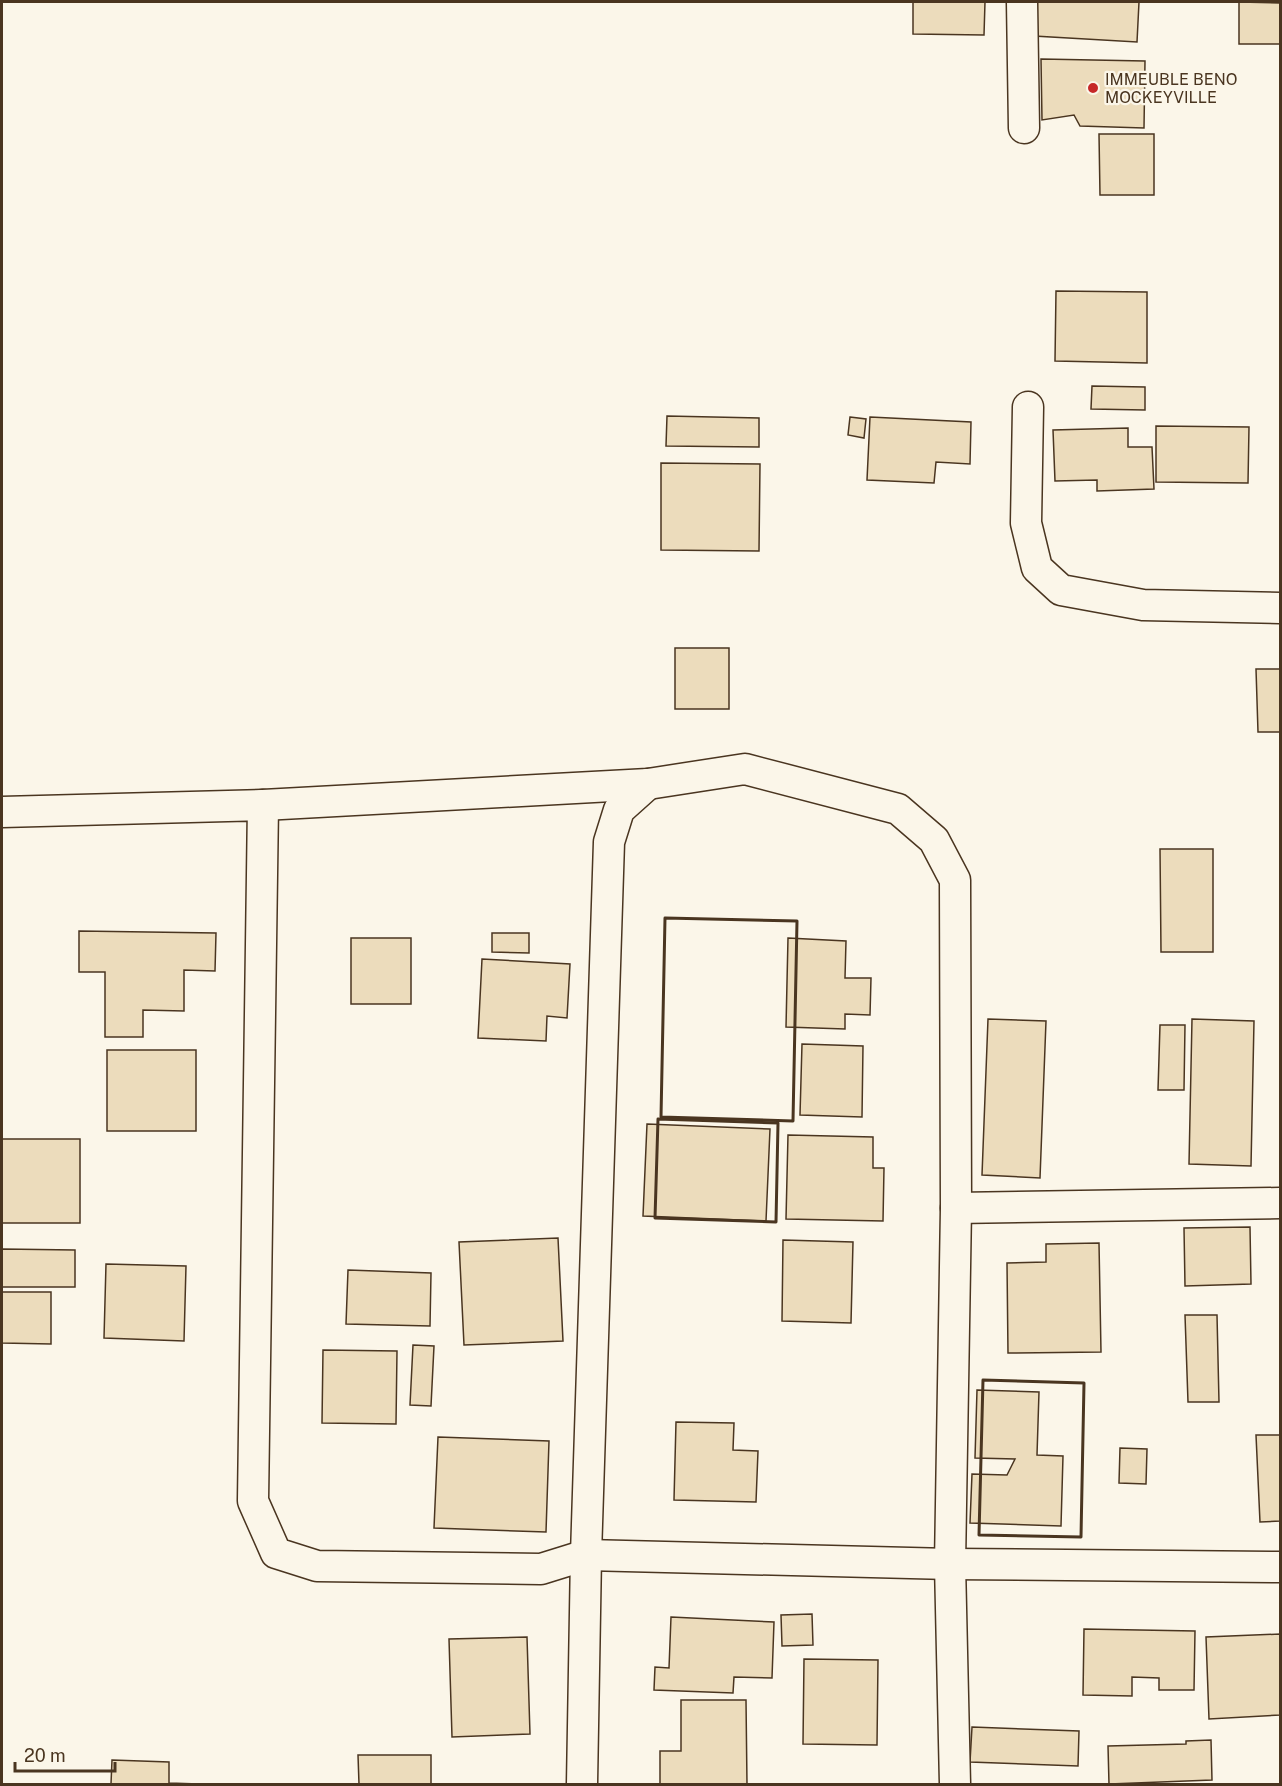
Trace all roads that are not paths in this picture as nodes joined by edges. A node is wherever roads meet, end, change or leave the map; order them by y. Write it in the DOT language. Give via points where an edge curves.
graph roads {
  1 [pos="1022,2"];
  2 [pos="1024,128"];
  3 [pos="1028,407"];
  4 [pos="1281,608"];
  5 [pos="648,784"];
  6 [pos="263,805"];
  7 [pos="2,812"];
  8 [pos="1281,1203"];
  9 [pos="956,1208"];
  10 [pos="586,1555"];
  11 [pos="950,1564"];
  12 [pos="1281,1567"];
  13 [pos="582,1785"];
  14 [pos="955,1785"];
  1 -- 2 [label="street"];
  3 -- 4 [label="street" via="1026,523 1037,568 1061,590 1143,605"];
  5 -- 6 [label="street"];
  5 -- 9 [label="street" via="745,769 898,808 934,840 955,880"];
  5 -- 10 [label="street" via="620,810 609,842"];
  6 -- 7 [label="street"];
  6 -- 10 [label="street" via="253,1501 276,1552 317,1566 541,1569"];
  8 -- 9 [label="street"];
  9 -- 11 [label="street"];
  10 -- 11 [label="street"];
  10 -- 13 [label="street"];
  11 -- 12 [label="street"];
  11 -- 14 [label="street"];
}
